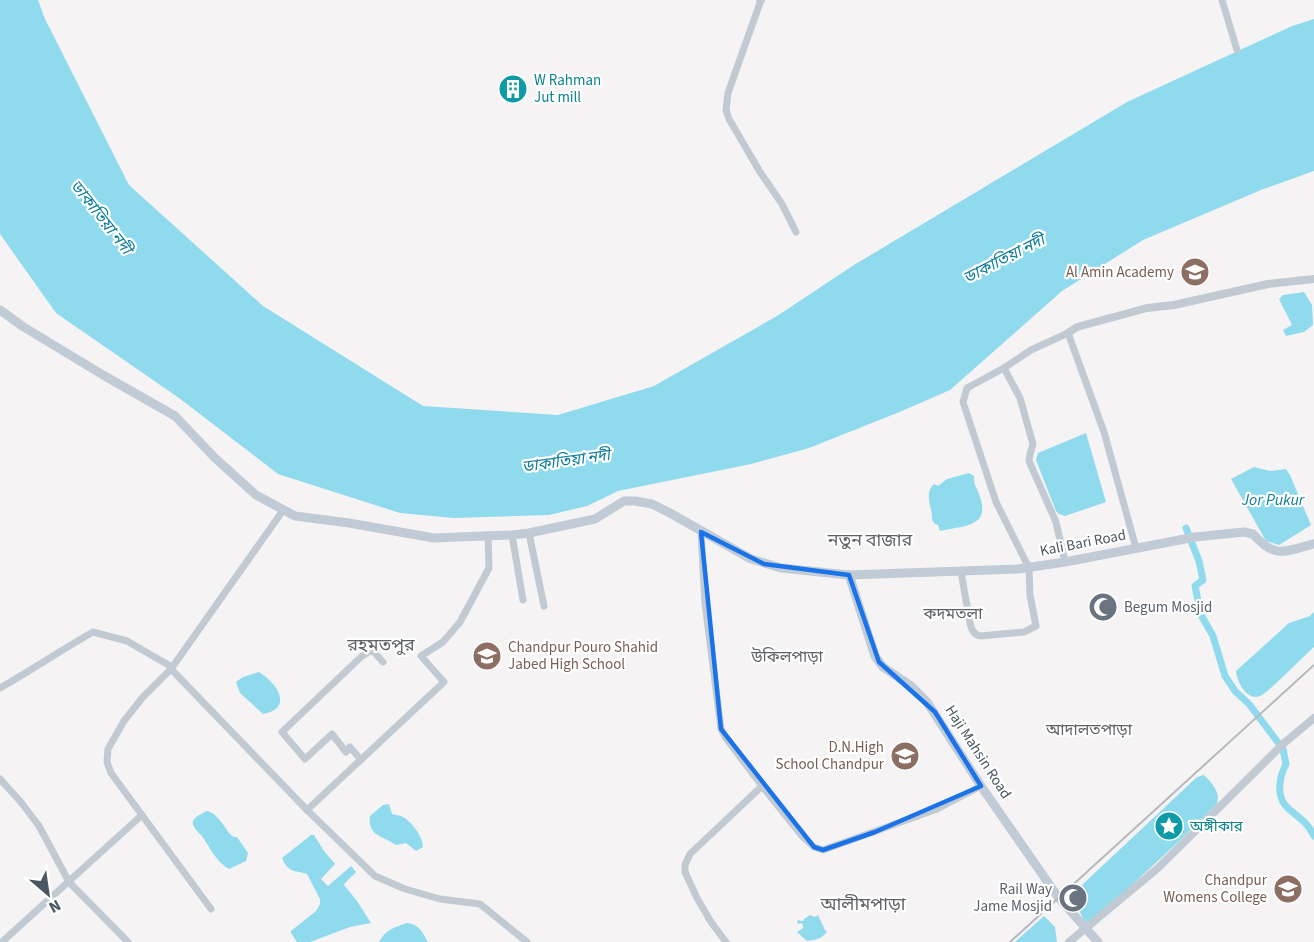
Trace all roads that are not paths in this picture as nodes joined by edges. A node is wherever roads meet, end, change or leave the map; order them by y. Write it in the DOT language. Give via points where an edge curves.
graph roads {
  1 [pos="761,0"];
  2 [pos="1221,0"];
  3 [pos="1237,50"];
  4 [pos="796,232"];
  5 [pos="1314,279"];
  6 [pos="0,310"];
  7 [pos="1068,333"];
  8 [pos="1004,368"];
  9 [pos="284,509"];
  10 [pos="701,532"];
  11 [pos="529,533"];
  12 [pos="488,535"];
  13 [pos="512,535"];
  14 [pos="1314,544"];
  15 [pos="1137,548"];
  16 [pos="1065,562"];
  17 [pos="1029,568"];
  18 [pos="962,572"];
  19 [pos="849,575"];
  20 [pos="523,600"];
  21 [pos="544,606"];
  22 [pos="383,662"];
  23 [pos="172,668"];
  24 [pos="0,688"];
  25 [pos="1314,718"];
  26 [pos="361,760"];
  27 [pos="0,779"];
  28 [pos="762,786"];
  29 [pos="981,786"];
  30 [pos="307,810"];
  31 [pos="142,815"];
  32 [pos="69,882"];
  33 [pos="212,909"];
  34 [pos="1085,928"];
  35 [pos="2,942"];
  36 [pos="129,942"];
  37 [pos="527,942"];
  38 [pos="726,942"];
  39 [pos="1069,942"];
  40 [pos="1098,942"];
  1 -- 4 [label="street" via="728,93 726,111"];
  2 -- 3 [label="street"];
  5 -- 7 [label="street" via="1147,308 1077,327"];
  6 -- 9 [label="main road, Kali Bari Road" via="175,416 256,495"];
  7 -- 8 [label="street"];
  7 -- 15 [label="street" via="1104,432"];
  8 -- 16 [label="street" via="1020,398 1033,444 1029,461 1056,522"];
  8 -- 17 [label="street" via="968,388 963,402 996,502"];
  9 -- 12 [label="main road, Kali Bari Road" via="295,516 434,538"];
  9 -- 23 [label="street"];
  10 -- 11 [label="main road, Kali Bari Road" via="644,501 624,501 595,519"];
  10 -- 19 [label="main road, Kali Bari Road" via="764,564"];
  10 -- 28 [label="street" via="705,603 721,729"];
  11 -- 13 [label="main road, Kali Bari Road"];
  11 -- 21 [label="street"];
  12 -- 13 [label="main road, Kali Bari Road"];
  12 -- 26 [label="street" via="489,567 460,622 443,642 421,656 444,682"];
  13 -- 20 [label="street"];
  14 -- 15 [label="main road, Kali Bari Road" via="1280,552 1244,532"];
  15 -- 16 [label="main road, Kali Bari Road"];
  16 -- 17 [label="main road, Kali Bari Road"];
  17 -- 18 [label="main road, Kali Bari Road"];
  17 -- 18 [label="street" via="1036,626 1024,632 980,636 972,630"];
  18 -- 19 [label="main road, Kali Bari Road"];
  19 -- 29 [label="main road, Haji Mahsin Road" via="875,656 927,702"];
  22 -- 26 [label="street" via="372,650 362,656 282,732 305,759 332,734 346,752 350,747"];
  23 -- 24 [label="street" via="127,641 93,632"];
  23 -- 30 [label="street"];
  23 -- 31 [label="street" via="142,698 108,749 111,772"];
  25 -- 34 [label="street" via="1276,750 1158,868"];
  26 -- 30 [label="street"];
  27 -- 32 [label="street" via="39,826"];
  28 -- 29 [label="street" via="802,836 823,850 937,809"];
  28 -- 38 [label="street" via="690,854 685,865 697,898"];
  29 -- 34 [label="main road, Haji Mahsin Road" via="1058,897"];
  30 -- 37 [label="street" via="375,876 405,890 480,904"];
  31 -- 32 [label="street"];
  31 -- 33 [label="street"];
  32 -- 35 [label="street"];
  32 -- 36 [label="street"];
  34 -- 39 [label="street"];
  34 -- 40 [label="main road, Haji Mahsin Road"];
}
